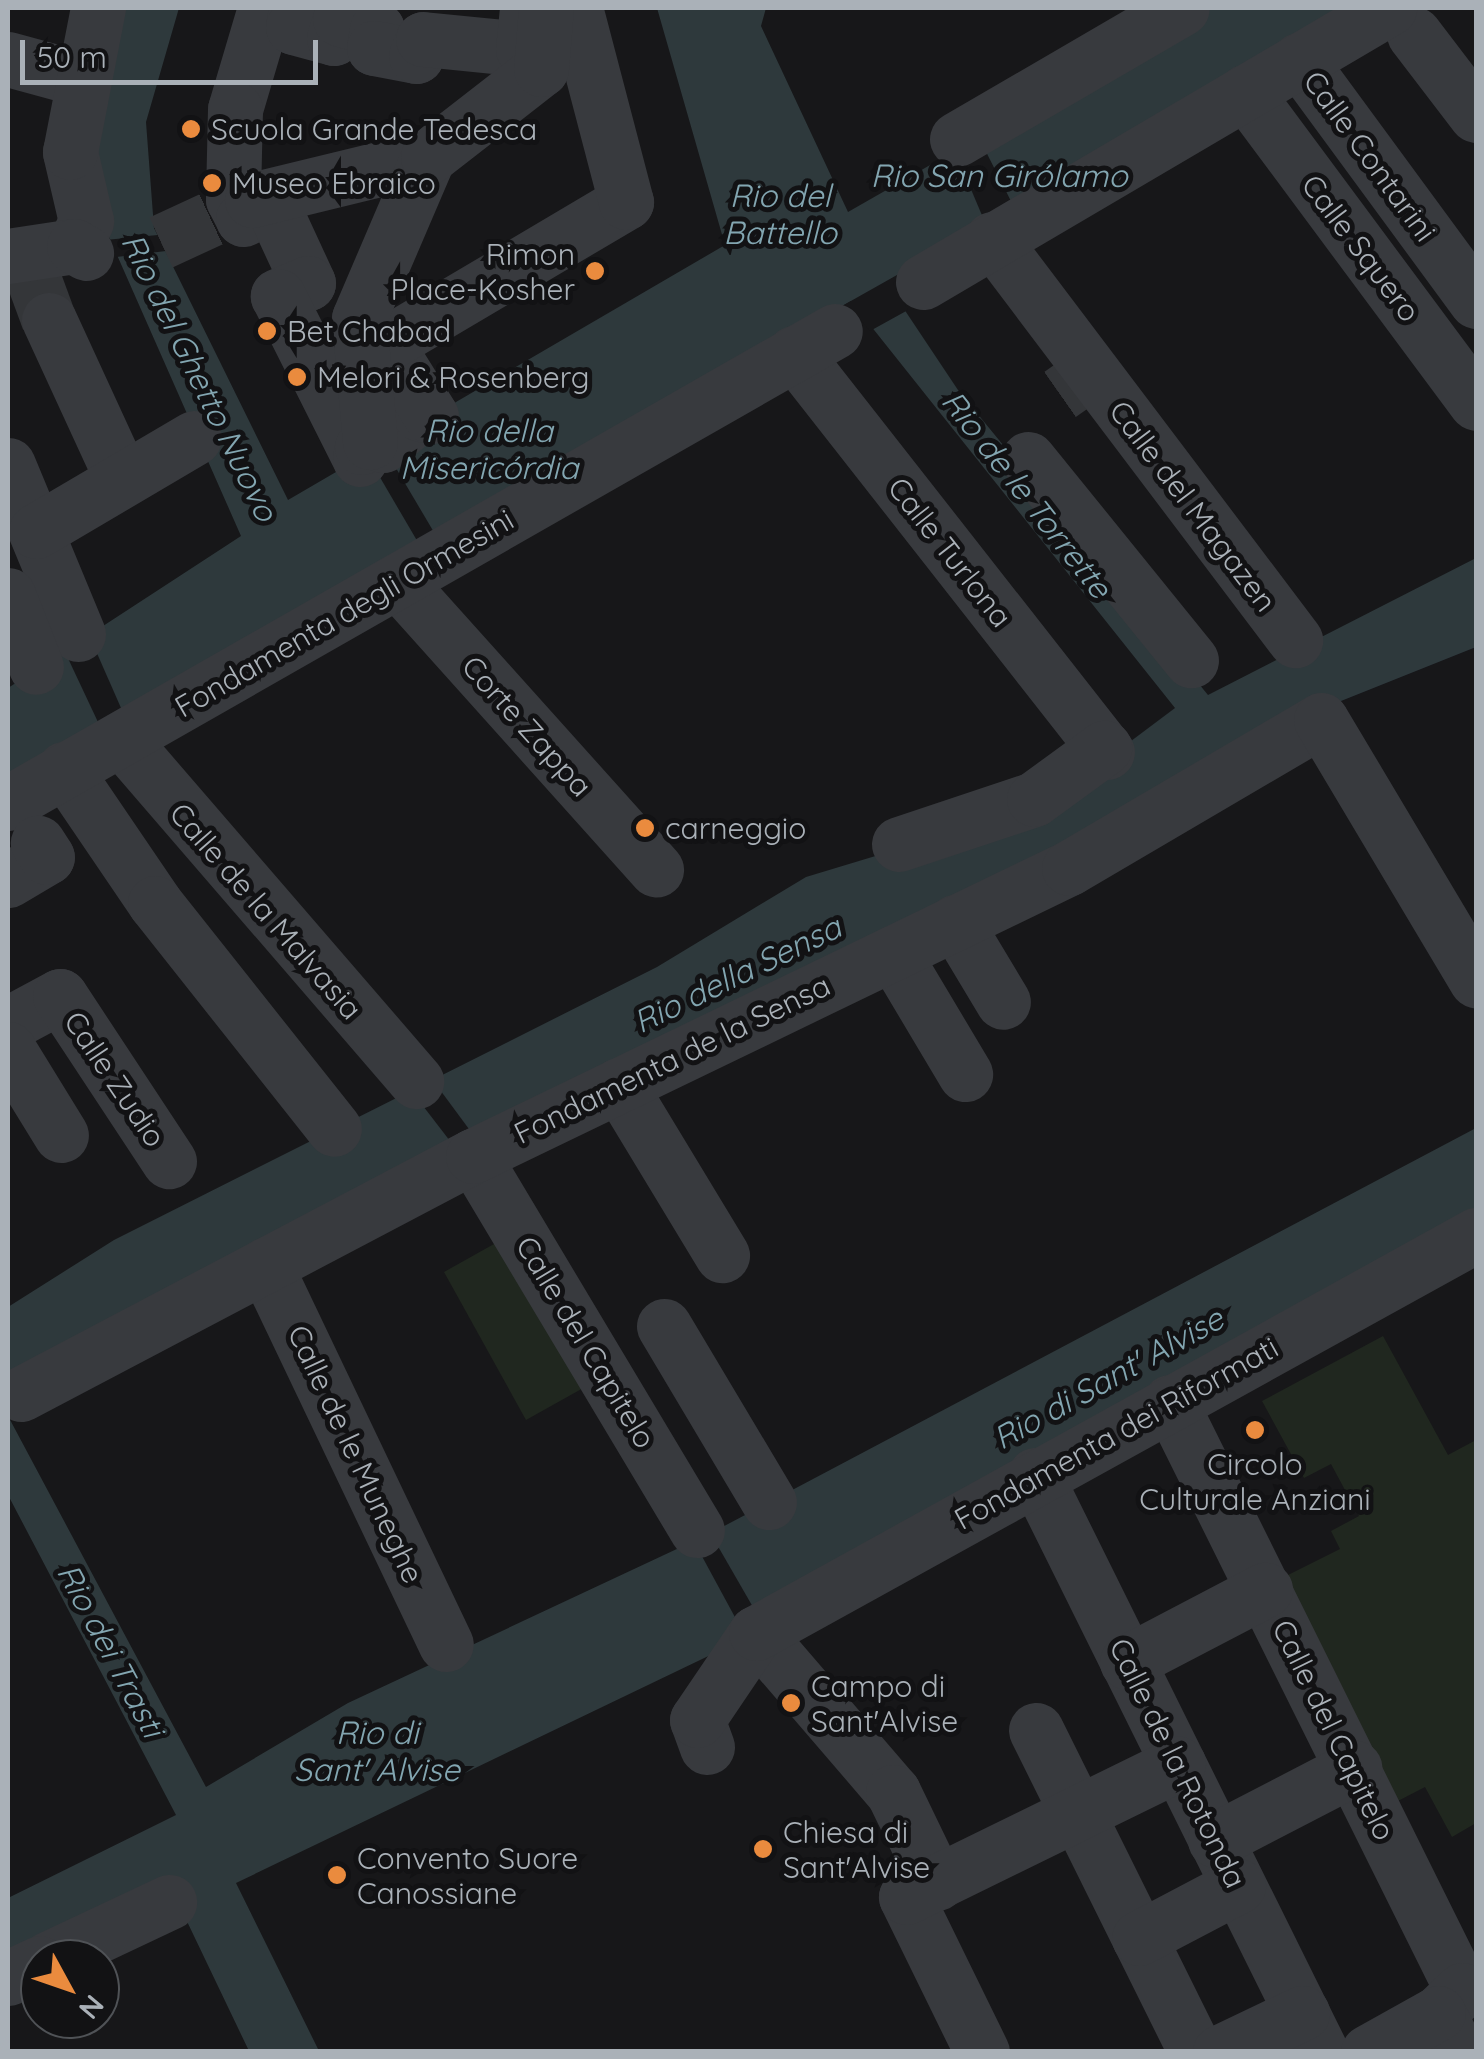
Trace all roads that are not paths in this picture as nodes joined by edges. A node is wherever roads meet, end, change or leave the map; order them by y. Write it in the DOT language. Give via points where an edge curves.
graph roads {
  1 [pos="98,8"];
  2 [pos="265,8"];
  3 [pos="296,8"];
  4 [pos="528,8"];
  5 [pos="546,8"];
  6 [pos="575,8"];
  7 [pos="1182,8"];
  8 [pos="1399,16"];
  9 [pos="8,58"];
  10 [pos="1299,60"];
  11 [pos="82,78"];
  12 [pos="1245,92"];
  13 [pos="1476,115"];
  14 [pos="957,139"];
  15 [pos="428,157"];
  16 [pos="252,200"];
  17 [pos="992,238"];
  18 [pos="46,266"];
  19 [pos="923,282"];
  20 [pos="292,290"];
  21 [pos="1476,301"];
  22 [pos="359,318"];
  23 [pos="814,342"];
  24 [pos="1476,404"];
  25 [pos="194,438"];
  26 [pos="370,442"];
  27 [pos="1028,458"];
  28 [pos="8,469"];
  29 [pos="122,479"];
  30 [pos="36,531"];
  31 [pos="399,583"];
  32 [pos="8,594"];
  33 [pos="1294,640"];
  34 [pos="1191,660"];
  35 [pos="121,738"];
  36 [pos="64,769"];
  37 [pos="17,829"];
  38 [pos="899,844"];
  39 [pos="656,868"];
  40 [pos="956,922"];
  41 [pos="893,953"];
  42 [pos="1476,980"];
  43 [pos="1002,1002"];
  44 [pos="8,1024"];
  45 [pos="8,1050"];
  46 [pos="965,1074"];
  47 [pos="416,1081"];
  48 [pos="619,1085"];
  49 [pos="334,1128"];
  50 [pos="60,1135"];
  51 [pos="473,1156"];
  52 [pos="169,1161"];
  53 [pos="1476,1235"];
  54 [pos="722,1255"];
  55 [pos="266,1265"];
  56 [pos="664,1326"];
  57 [pos="21,1394"];
  58 [pos="707,1398"];
  59 [pos="1170,1402"];
  60 [pos="640,1433"];
  61 [pos="1035,1475"];
  62 [pos="769,1502"];
  63 [pos="697,1530"];
  64 [pos="1264,1590"];
  65 [pos="756,1633"];
  66 [pos="446,1644"];
  67 [pos="1127,1662"];
  68 [pos="1036,1730"];
  69 [pos="707,1747"];
  70 [pos="1178,1764"];
  71 [pos="1354,1768"];
  72 [pos="1077,1814"];
  73 [pos="1227,1863"];
  74 [pos="922,1890"];
  75 [pos="169,1902"];
  76 [pos="1139,1938"];
  77 [pos="90,1939"];
  78 [pos="1312,2032"];
  79 [pos="1448,2032"];
  80 [pos="982,2052"];
  81 [pos="1196,2052"];
  82 [pos="1220,2052"];
  83 [pos="1368,2052"];
  1 -- 11 [label="street"];
  2 -- 20 [label="street" via="235,109 233,199 242,218 272,205 308,283"];
  3 -- 4 [label="street" via="292,27 334,38 340,19 377,30 374,48 416,56 422,39 523,50"];
  5 -- 15 [label="street" via="541,69"];
  6 -- 20 [label="street" via="626,202 386,344 431,416 420,414 383,445 378,437 362,447 360,459 278,296"];
  7 -- 14 [label="street"];
  8 -- 10 [label="street"];
  8 -- 13 [label="street"];
  9 -- 11 [label="street"];
  10 -- 12 [label="street"];
  10 -- 21 [label="street, Calle Contarini"];
  11 -- 18 [label="street" via="70,152 86,220"];
  12 -- 17 [label="street"];
  12 -- 24 [label="street, Calle Squero"];
  15 -- 16 [label="street"];
  15 -- 22 [label="street"];
  17 -- 19 [label="street"];
  17 -- 33 [label="street, Calle del Magazen"];
  18 -- 29 [label="street"];
  20 -- 22 [label="street" via="302,316"];
  22 -- 26 [label="street"];
  23 -- 31 [label="street, Fondamenta degli Ormesini"];
  23 -- 38 [label="street, Calle Turlona" via="1106,750 1034,799"];
  25 -- 29 [label="street"];
  27 -- 34 [label="street"];
  28 -- 30 [label="street"];
  29 -- 30 [label="street"];
  30 -- 32 [label="street" via="57,651"];
  31 -- 35 [label="street, Fondamenta degli Ormesini"];
  31 -- 39 [label="street, Corte Zappa"];
  35 -- 36 [label="street, Fondamenta degli Ormesini"];
  35 -- 47 [label="street, Calle de la Malvasia"];
  36 -- 37 [label="street, Fondamenta degli Ormesini"];
  36 -- 49 [label="street" via="132,870"];
  40 -- 41 [label="street, Fondamenta de la Sensa"];
  40 -- 42 [label="street, Fondamenta de la Sensa" via="1150,823 1320,720"];
  40 -- 43 [label="street"];
  41 -- 46 [label="street"];
  41 -- 48 [label="street, Fondamenta de la Sensa"];
  44 -- 52 [label="street, Calle Zudio" via="60,996"];
  45 -- 50 [label="street"];
  48 -- 51 [label="street, Fondamenta de la Sensa"];
  48 -- 54 [label="street"];
  51 -- 55 [label="street, Fondamenta de la Sensa"];
  51 -- 60 [label="street, Calle del Capitelo"];
  53 -- 59 [label="street, Fondamenta dei Riformati"];
  55 -- 57 [label="street, Fondamenta de la Sensa"];
  55 -- 66 [label="street, Calle de le Muneghe"];
  56 -- 58 [label="street"];
  58 -- 60 [label="street"];
  58 -- 62 [label="street"];
  59 -- 61 [label="street, Fondamenta dei Riformati"];
  59 -- 64 [label="street, Calle del Capitelo"];
  60 -- 63 [label="street, Calle del Capitelo"];
  61 -- 65 [label="street, Fondamenta dei Riformati"];
  61 -- 67 [label="street, Calle de la Rotonda"];
  64 -- 67 [label="street"];
  64 -- 71 [label="street, Calle del Capitelo"];
  65 -- 69 [label="street" via="697,1720"];
  65 -- 74 [label="street" via="892,1792"];
  67 -- 70 [label="street, Calle de la Rotonda"];
  68 -- 72 [label="street"];
  70 -- 72 [label="street"];
  70 -- 73 [label="street, Calle de la Rotonda"];
  71 -- 73 [label="street"];
  71 -- 79 [label="street, Calle del Capitelo" via="1462,1990"];
  72 -- 74 [label="street"];
  72 -- 76 [label="street"];
  73 -- 76 [label="street"];
  73 -- 78 [label="street, Calle de la Rotonda"];
  74 -- 80 [label="street"];
  75 -- 77 [label="street"];
  76 -- 81 [label="street"];
  78 -- 82 [label="street"];
  79 -- 83 [label="street"];
}
